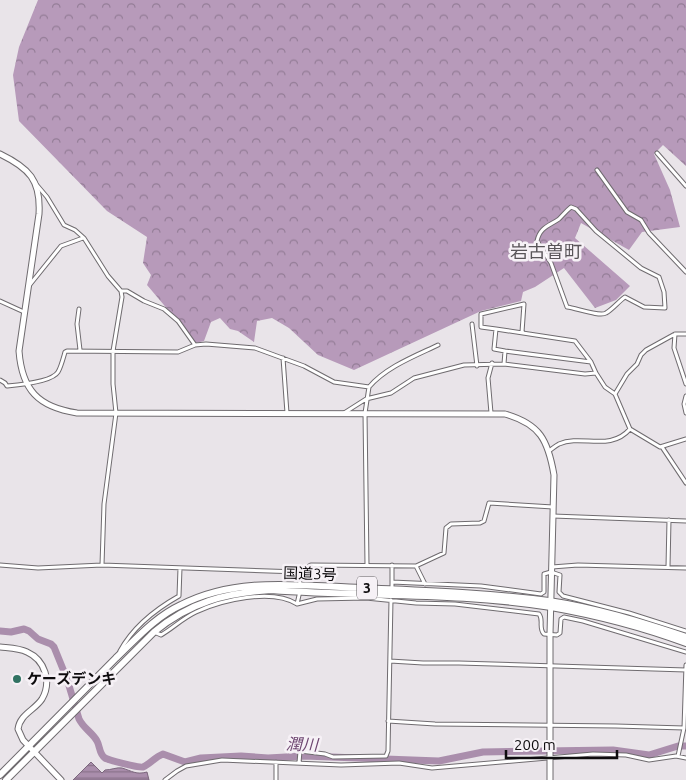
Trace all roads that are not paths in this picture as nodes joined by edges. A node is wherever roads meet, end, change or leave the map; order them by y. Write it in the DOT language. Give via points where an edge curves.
graph roads {
  1 [pos="657,153"];
  2 [pos="0,154"];
  3 [pos="597,170"];
  4 [pos="36,184"];
  5 [pos="686,186"];
  6 [pos="84,238"];
  7 [pos="686,272"];
  8 [pos="658,277"];
  9 [pos="28,287"];
  10 [pos="121,291"];
  11 [pos="0,301"];
  12 [pos="79,309"];
  13 [pos="25,312"];
  14 [pos="472,324"];
  15 [pos="496,329"];
  16 [pos="522,332"];
  17 [pos="675,334"];
  18 [pos="686,334"];
  19 [pos="438,345"];
  20 [pos="195,346"];
  21 [pos="80,350"];
  22 [pos="113,351"];
  23 [pos="505,351"];
  24 [pos="283,358"];
  25 [pos="591,362"];
  26 [pos="492,364"];
  27 [pos="504,364"];
  28 [pos="477,366"];
  29 [pos="596,373"];
  30 [pos="0,380"];
  31 [pos="27,384"];
  32 [pos="686,384"];
  33 [pos="369,387"];
  34 [pos="614,394"];
  35 [pos="686,396"];
  36 [pos="366,399"];
  37 [pos="116,412"];
  38 [pos="287,413"];
  39 [pos="344,413"];
  40 [pos="365,413"];
  41 [pos="491,413"];
  42 [pos="686,413"];
  43 [pos="630,429"];
  44 [pos="686,439"];
  45 [pos="661,447"];
  46 [pos="549,451"];
  47 [pos="686,484"];
  48 [pos="553,507"];
  49 [pos="553,516"];
  50 [pos="668,520"];
  51 [pos="686,521"];
  52 [pos="0,565"];
  53 [pos="102,565"];
  54 [pos="392,565"];
  55 [pos="367,566"];
  56 [pos="416,566"];
  57 [pos="668,567"];
  58 [pos="180,568"];
  59 [pos="686,568"];
  60 [pos="551,570"];
  61 [pos="300,572"];
  62 [pos="392,582"];
  63 [pos="425,584"];
  64 [pos="300,589"];
  65 [pos="391,595"];
  66 [pos="297,604"];
  67 [pos="551,604"];
  68 [pos="686,631"];
  69 [pos="154,632"];
  70 [pos="550,634"];
  71 [pos="686,637"];
  72 [pos="686,643"];
  73 [pos="0,647"];
  74 [pos="686,652"];
  75 [pos="116,658"];
  76 [pos="390,661"];
  77 [pos="686,665"];
  78 [pos="550,666"];
  79 [pos="686,670"];
  80 [pos="388,721"];
  81 [pos="550,726"];
  82 [pos="684,728"];
  83 [pos="29,746"];
  84 [pos="34,752"];
  85 [pos="678,755"];
  86 [pos="550,757"];
  87 [pos="686,758"];
  88 [pos="276,762"];
  89 [pos="300,762"];
  90 [pos="0,775"];
  91 [pos="6,780"];
  92 [pos="61,780"];
  93 [pos="165,780"];
  94 [pos="276,780"];
  95 [pos="550,780"];
  1 -- 5 [label="street"];
  2 -- 4 [label="street" via="23,166"];
  3 -- 7 [label="street" via="627,212 641,220"];
  4 -- 6 [label="street" via="64,225"];
  4 -- 9 [label="street" via="39,207"];
  6 -- 9 [label="street" via="61,246"];
  6 -- 10 [label="street"];
  8 -- 8 [label="street" via="641,268 596,231 573,207 539,234 537,241 551,263 567,307 605,314 625,297 644,308 665,308 664,292"];
  9 -- 13 [label="street"];
  10 -- 20 [label="street" via="128,291 164,309 178,321"];
  10 -- 22 [label="street"];
  11 -- 13 [label="street"];
  12 -- 21 [label="street"];
  13 -- 31 [label="street" via="19,351"];
  14 -- 28 [label="street"];
  15 -- 16 [label="street"];
  15 -- 16 [label="street" via="481,327 481,314 524,304"];
  15 -- 23 [label="street" via="494,349"];
  16 -- 25 [label="street" via="575,340"];
  17 -- 18 [label="street"];
  17 -- 32 [label="street" via="674,348"];
  17 -- 34 [label="street" via="646,350"];
  19 -- 33 [label="street" via="375,380"];
  20 -- 22 [label="street" via="178,352"];
  20 -- 24 [label="street" via="255,348"];
  21 -- 22 [label="street"];
  21 -- 31 [label="street" via="65,352 56,375"];
  22 -- 37 [label="street"];
  23 -- 25 [label="street"];
  23 -- 27 [label="street"];
  24 -- 33 [label="street" via="334,382"];
  24 -- 38 [label="street"];
  25 -- 29 [label="street"];
  26 -- 27 [label="street"];
  26 -- 28 [label="street"];
  26 -- 41 [label="street" via="488,378"];
  27 -- 29 [label="street"];
  28 -- 36 [label="street" via="464,365 414,378 390,392"];
  29 -- 34 [label="street" via="605,388"];
  30 -- 31 [label="street" via="7,386"];
  31 -- 37 [label="street" via="55,408 77,413"];
  33 -- 36 [label="street"];
  34 -- 43 [label="street"];
  35 -- 42 [label="street"];
  36 -- 39 [label="street"];
  36 -- 40 [label="street"];
  37 -- 38 [label="street"];
  37 -- 53 [label="street" via="104,504"];
  38 -- 39 [label="street"];
  39 -- 40 [label="street"];
  40 -- 41 [label="street"];
  40 -- 55 [label="street"];
  41 -- 46 [label="street" via="505,414 528,423 542,436"];
  43 -- 45 [label="street"];
  43 -- 46 [label="street" via="618,439 566,442"];
  44 -- 45 [label="street"];
  45 -- 47 [label="street"];
  46 -- 48 [label="street" via="554,474"];
  48 -- 49 [label="street"];
  48 -- 56 [label="street" via="488,503 484,521 448,526 444,553"];
  49 -- 50 [label="street"];
  49 -- 60 [label="street"];
  50 -- 51 [label="street"];
  50 -- 57 [label="street"];
  52 -- 53 [label="street" via="38,568"];
  53 -- 58 [label="street"];
  54 -- 55 [label="street"];
  54 -- 56 [label="street"];
  54 -- 62 [label="street"];
  55 -- 61 [label="street" via="311,565"];
  56 -- 63 [label="street"];
  57 -- 59 [label="street"];
  57 -- 60 [label="street" via="578,565"];
  58 -- 61 [label="street"];
  58 -- 75 [label="street" via="179,596 142,623"];
  60 -- 63 [label="street" via="544,574 544,592 541,594 480,586"];
  60 -- 67 [label="street"];
  60 -- 68 [label="street" via="560,575 559,592 563,596"];
  61 -- 64 [label="street"];
  62 -- 63 [label="street"];
  62 -- 65 [label="street"];
  64 -- 65 [label="highway, 国道3号 / 3"];
  64 -- 66 [label="street"];
  64 -- 69 [label="highway, 国道3号 / 3" via="223,596 193,606"];
  64 -- 75 [label="highway, 国道3号 / 3" via="262,585 233,587 198,597 160,618"];
  65 -- 66 [label="street" via="317,599"];
  65 -- 67 [label="highway, 国道3号 / 3" via="459,592"];
  65 -- 70 [label="street" via="416,603 539,614 542,632"];
  65 -- 76 [label="street"];
  66 -- 69 [label="street" via="277,598 244,598 198,612 161,635"];
  67 -- 70 [label="street"];
  67 -- 71 [label="highway, 国道3号 / 3" via="626,618"];
  67 -- 72 [label="highway, 国道3号 / 3"];
  69 -- 84 [label="highway, 国道3号 / 3"];
  70 -- 74 [label="street" via="560,633 564,617"];
  70 -- 78 [label="street"];
  73 -- 83 [label="street" via="30,653 46,674 42,698 18,725 20,736"];
  75 -- 83 [label="highway, 国道3号 / 3"];
  76 -- 78 [label="street"];
  76 -- 80 [label="street"];
  77 -- 79 [label="street"];
  78 -- 79 [label="street"];
  78 -- 81 [label="street"];
  79 -- 82 [label="street"];
  80 -- 81 [label="street"];
  80 -- 89 [label="street" via="386,756 332,756 300,751"];
  81 -- 82 [label="street"];
  81 -- 86 [label="street"];
  82 -- 85 [label="street"];
  83 -- 84 [label="street"];
  83 -- 90 [label="highway, 国道3号 / 3"];
  84 -- 91 [label="highway, 国道3号 / 3"];
  84 -- 92 [label="street"];
  85 -- 86 [label="street" via="649,760 626,755"];
  85 -- 87 [label="street"];
  86 -- 89 [label="street" via="432,768 399,763 341,765"];
  86 -- 95 [label="street"];
  88 -- 89 [label="street"];
  88 -- 93 [label="street" via="222,760 186,766"];
  88 -- 94 [label="street"];
}
